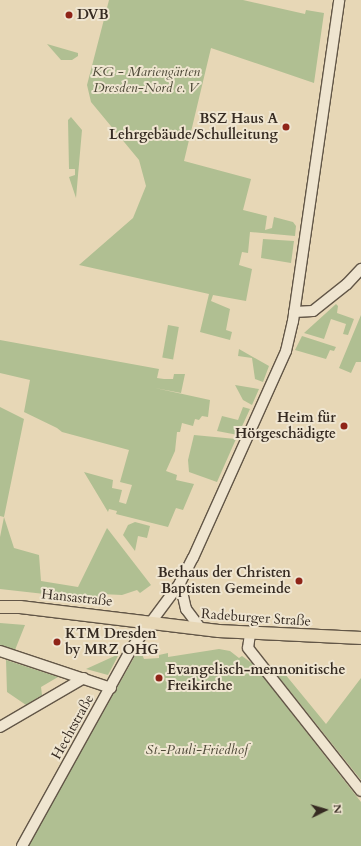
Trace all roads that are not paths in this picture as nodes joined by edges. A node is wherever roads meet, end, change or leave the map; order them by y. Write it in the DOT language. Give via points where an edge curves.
graph roads {
  1 [pos="339,3"];
  2 [pos="361,268"];
  3 [pos="294,312"];
  4 [pos="180,583"];
  5 [pos="0,607"];
  6 [pos="149,622"];
  7 [pos="201,629"];
  8 [pos="250,634"];
  9 [pos="361,638"];
  10 [pos="0,651"];
  11 [pos="84,678"];
  12 [pos="111,688"];
  13 [pos="0,727"];
  14 [pos="361,791"];
  15 [pos="22,846"];
  1 -- 3 [label="street, Hechtstraße"];
  2 -- 3 [label="street" via="347,284 313,310"];
  3 -- 4 [label="street, Hechtstraße" via="286,350"];
  4 -- 6 [label="street, Hechtstraße"];
  4 -- 7 [label="street" via="183,604"];
  5 -- 6 [label="main road, Hansastraße"];
  6 -- 7 [label="main road, Radeburger Straße"];
  6 -- 12 [label="street, Hechtstraße" via="131,649"];
  7 -- 8 [label="main road, Radeburger Straße"];
  8 -- 9 [label="main road, Radeburger Straße"];
  8 -- 14 [label="street" via="248,648"];
  10 -- 11 [label="street"];
  11 -- 12 [label="street"];
  11 -- 13 [label="street"];
  12 -- 15 [label="street, Hechtstraße"];
}
